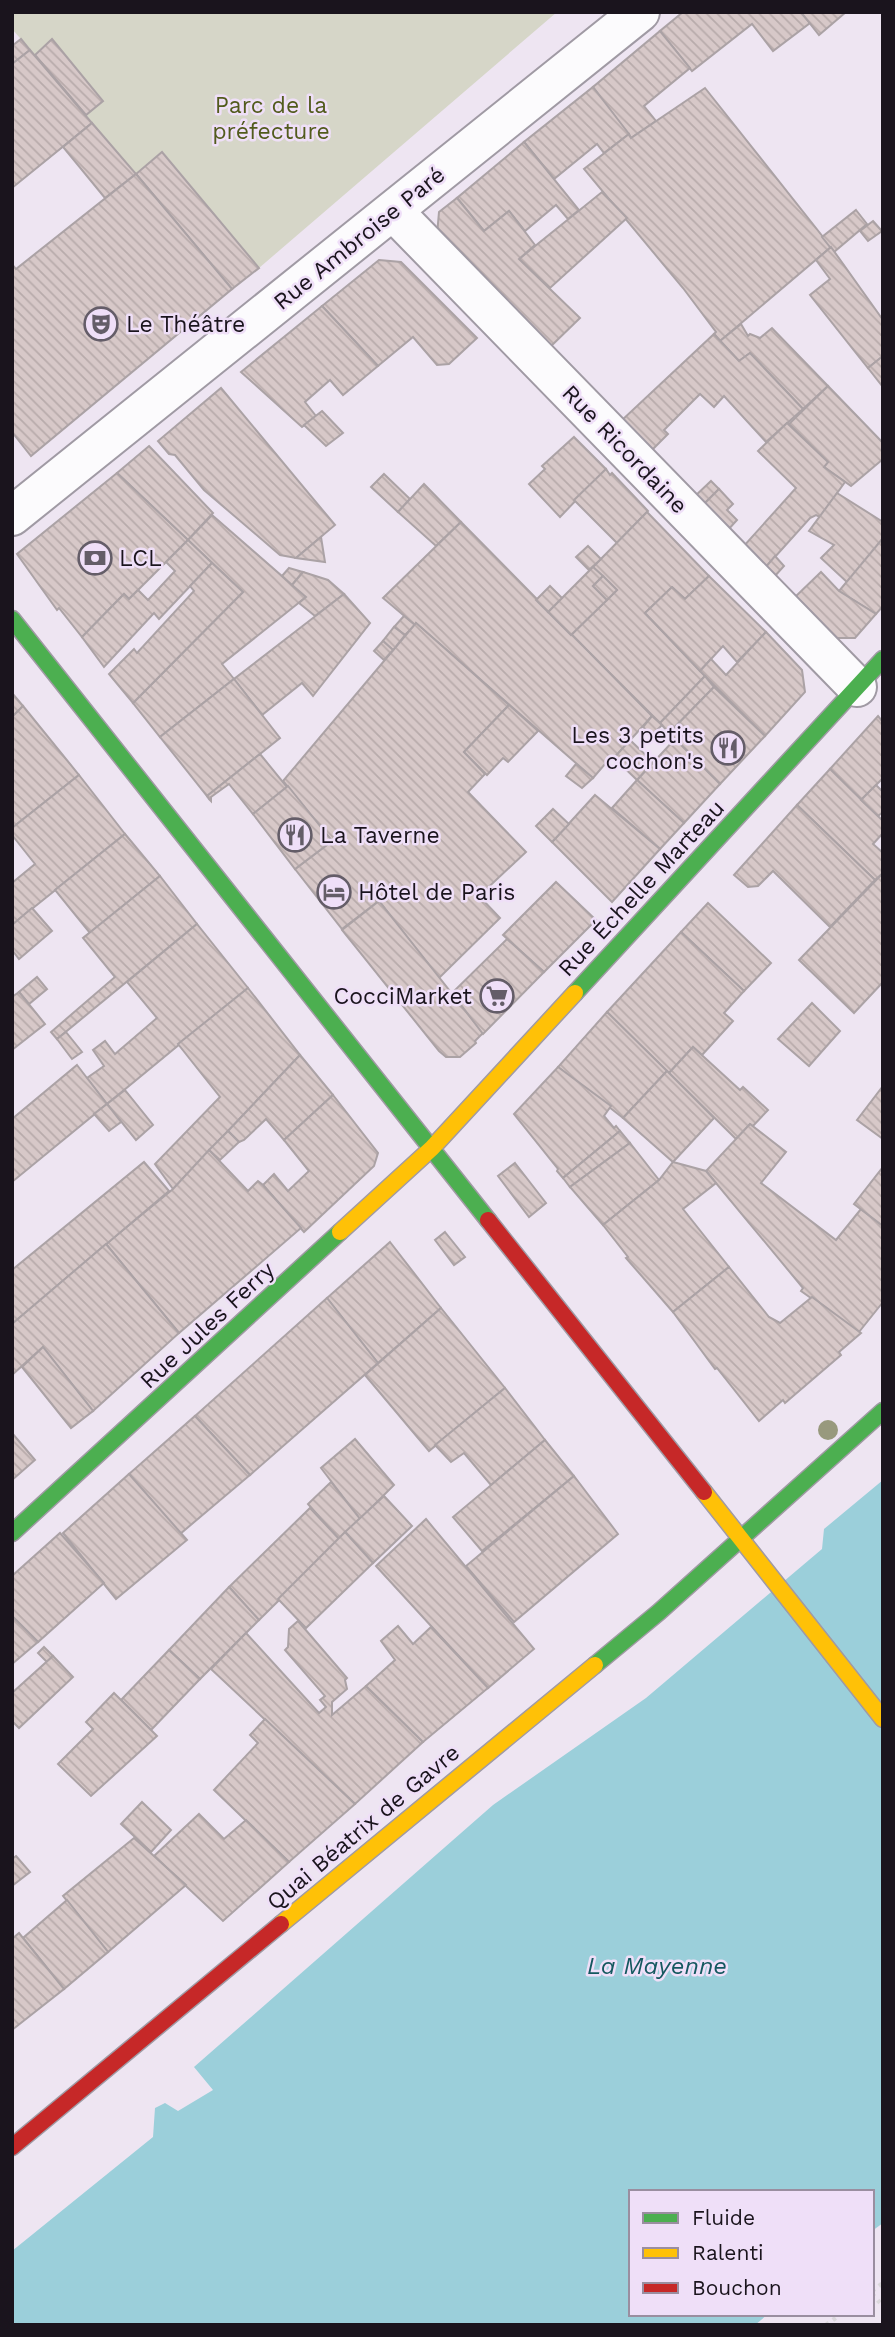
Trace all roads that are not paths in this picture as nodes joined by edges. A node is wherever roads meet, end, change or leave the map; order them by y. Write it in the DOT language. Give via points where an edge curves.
graph roads {
  1 [pos="640,12"];
  2 [pos="393,211"];
  3 [pos="12,516"];
  4 [pos="12,618"];
  5 [pos="883,659"];
  6 [pos="857,687"];
  7 [pos="432,1148"];
  8 [pos="883,1411"];
  9 [pos="12,1533"];
  10 [pos="739,1539"];
  11 [pos="883,1719"];
  12 [pos="12,2147"];
  1 -- 2 [label="street, Rue Ambroise Paré"];
  2 -- 3 [label="street, Rue Ambroise Paré"];
  2 -- 6 [label="street, Rue Ricordaine"];
  4 -- 7 [label="street"];
  5 -- 6 [label="street, Rue Échelle Marteau"];
  6 -- 7 [label="street, Rue Échelle Marteau"];
  7 -- 9 [label="street, Rue Jules Ferry"];
  7 -- 10 [label="street"];
  8 -- 10 [label="street, Quai Béatrix de Gavre"];
  10 -- 11 [label="street"];
  10 -- 12 [label="street, Quai Béatrix de Gavre" via="659,1612"];
}
